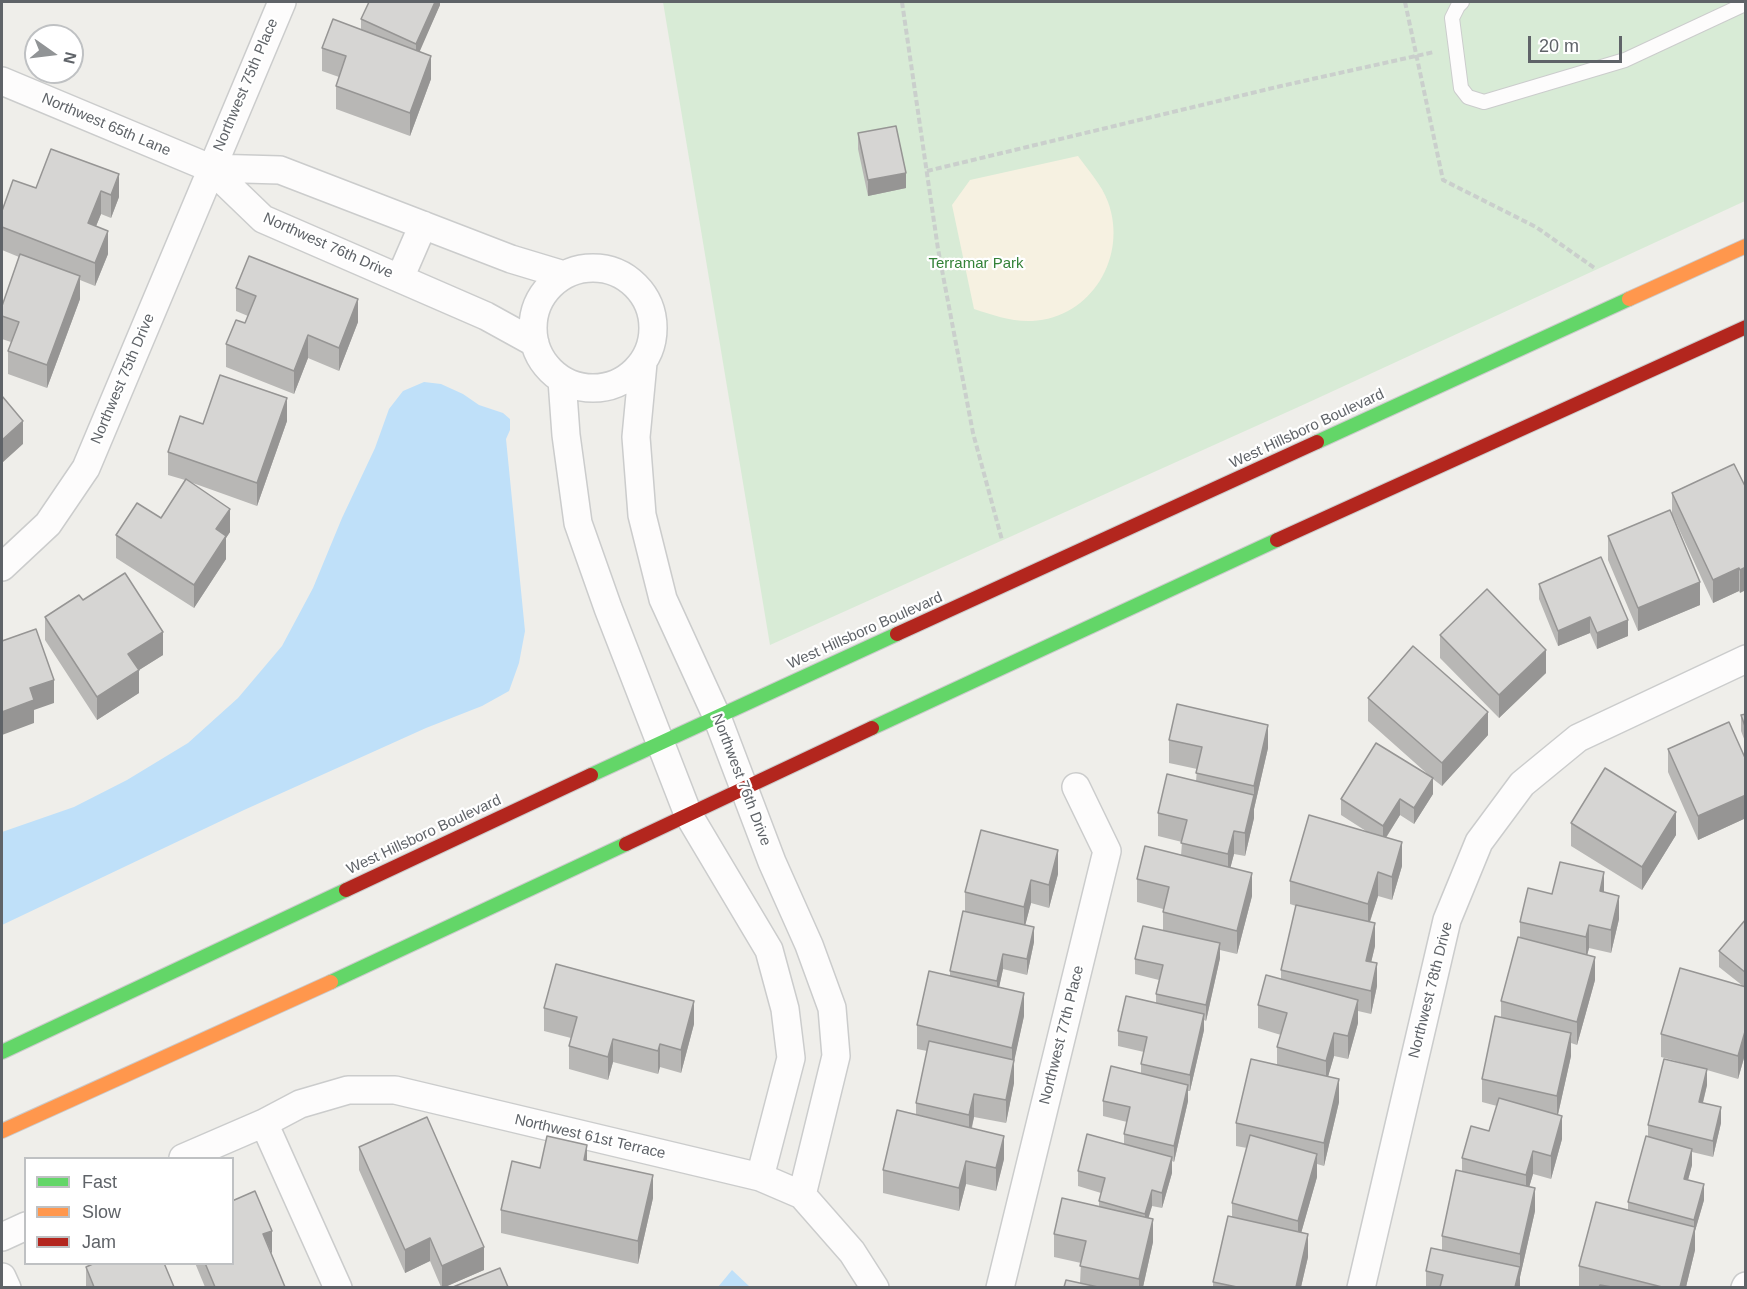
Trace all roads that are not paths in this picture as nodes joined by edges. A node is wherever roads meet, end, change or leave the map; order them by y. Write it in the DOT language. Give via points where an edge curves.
graph roads {
  1 [pos="282,2"];
  2 [pos="1462,2"];
  3 [pos="1746,2"];
  4 [pos="2,81"];
  5 [pos="210,168"];
  6 [pos="423,225"];
  7 [pos="1746,246"];
  8 [pos="564,275"];
  9 [pos="400,278"];
  10 [pos="1746,327"];
  11 [pos="535,343"];
  12 [pos="643,363"];
  13 [pos="562,380"];
  14 [pos="2,567"];
  15 [pos="1746,659"];
  16 [pos="717,717"];
  17 [pos="661,742"];
  18 [pos="744,787"];
  19 [pos="1076,787"];
  20 [pos="688,814"];
  21 [pos="2,1052"];
  22 [pos="264,1123"];
  23 [pos="2,1131"];
  24 [pos="185,1157"];
  25 [pos="760,1176"];
  26 [pos="802,1195"];
  27 [pos="24,1227"];
  28 [pos="2,1237"];
  29 [pos="2,1277"];
  30 [pos="6,1287"];
  31 [pos="338,1287"];
  32 [pos="874,1287"];
  33 [pos="1000,1287"];
  34 [pos="1361,1287"];
  1 -- 5 [label="street, Northwest 75th Place"];
  2 -- 3 [label="lane" via="1452,18 1461,88 1468,97 1484,102 1625,60"];
  4 -- 5 [label="street, Northwest 65th Lane"];
  5 -- 6 [label="street" via="280,170"];
  5 -- 9 [label="street, Northwest 76th Drive" via="263,219"];
  5 -- 14 [label="street, Northwest 75th Drive" via="86,468 48,524"];
  6 -- 8 [label="street" via="511,260"];
  6 -- 9 [label="street"];
  7 -- 16 [label="street, West Hillsboro Boulevard"];
  8 -- 11 [label="street" via="548,287 538,304 533,323"];
  8 -- 12 [label="street" via="584,268 604,268 622,275 638,288 649,305 654,324"];
  9 -- 11 [label="street, Northwest 76th Drive" via="486,316"];
  10 -- 18 [label="street"];
  11 -- 13 [label="street" via="540,358"];
  12 -- 13 [label="street" via="615,385 597,389"];
  12 -- 16 [label="street, Northwest 76th Drive" via="636,437 642,515 663,599"];
  13 -- 17 [label="street" via="578,523"];
  15 -- 34 [label="street, Northwest 78th Drive" via="1578,738 1522,784 1479,842 1447,920"];
  16 -- 17 [label="street, West Hillsboro Boulevard"];
  16 -- 18 [label="street, Northwest 76th Drive"];
  17 -- 20 [label="street"];
  17 -- 21 [label="street, West Hillsboro Boulevard"];
  18 -- 20 [label="street"];
  18 -- 26 [label="street, Northwest 76th Drive" via="832,1008 836,1056"];
  19 -- 33 [label="street, Northwest 77th Place" via="1107,851"];
  20 -- 23 [label="street"];
  20 -- 25 [label="street" via="769,951 786,1009 791,1058"];
  22 -- 24 [label="street, Northwest 61st Terrace"];
  22 -- 25 [label="street, Northwest 61st Terrace" via="300,1104 348,1090 395,1090"];
  22 -- 31 [label="street"];
  25 -- 26 [label="street, Northwest 61st Terrace"];
  26 -- 32 [label="street, Northwest 61st Terrace" via="852,1252"];
  27 -- 28 [label="street"];
  29 -- 30 [label="street"];
}
